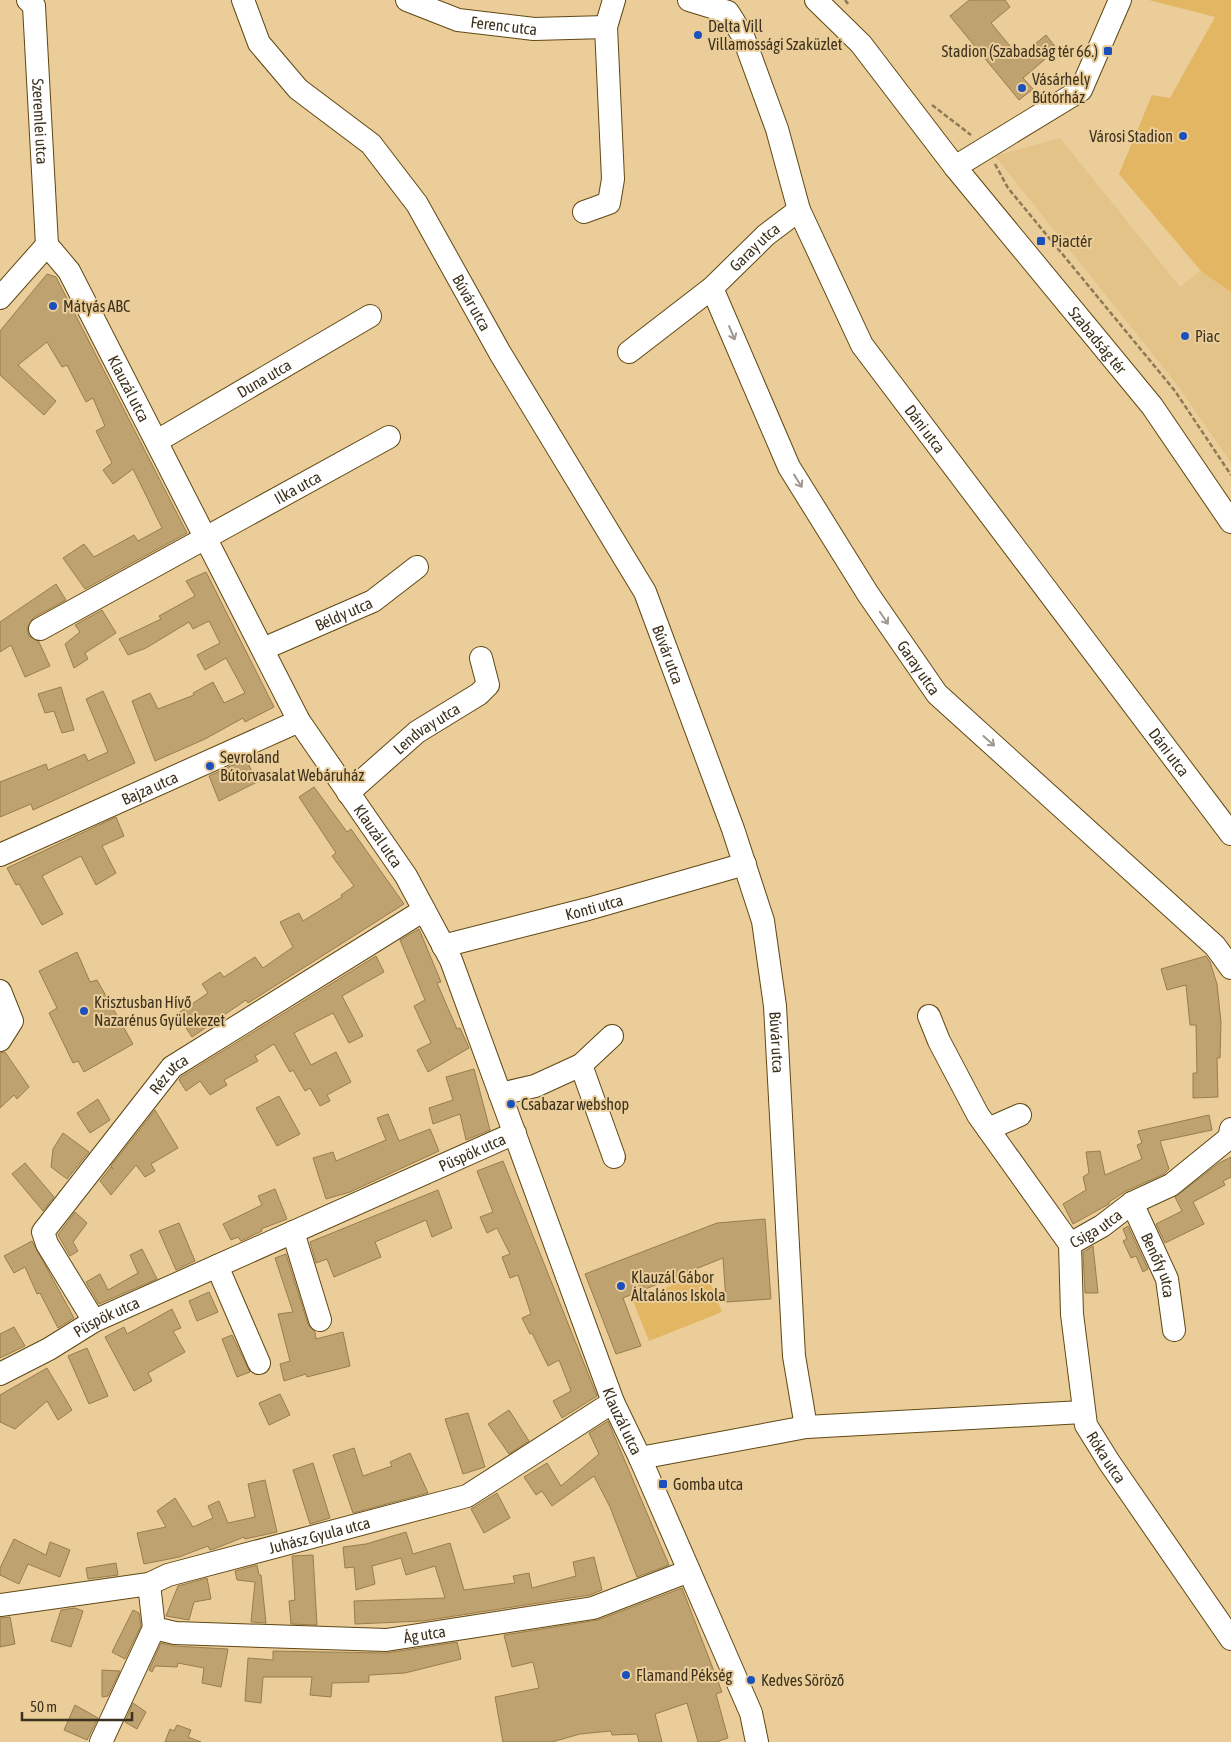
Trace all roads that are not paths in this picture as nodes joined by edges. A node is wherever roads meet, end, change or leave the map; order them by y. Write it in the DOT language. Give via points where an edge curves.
graph roads {
  1 [pos="243,0"];
  2 [pos="406,0"];
  3 [pos="614,0"];
  4 [pos="689,0"];
  5 [pos="816,0"];
  6 [pos="1120,0"];
  7 [pos="37,2"];
  8 [pos="606,27"];
  9 [pos="955,167"];
  10 [pos="799,210"];
  11 [pos="584,212"];
  12 [pos="47,245"];
  13 [pos="712,288"];
  14 [pos="0,298"];
  15 [pos="370,316"];
  16 [pos="629,352"];
  17 [pos="389,437"];
  18 [pos="157,441"];
  19 [pos="1231,522"];
  20 [pos="205,536"];
  21 [pos="417,567"];
  22 [pos="40,629"];
  23 [pos="263,649"];
  24 [pos="482,658"];
  25 [pos="299,721"];
  26 [pos="348,793"];
  27 [pos="1231,834"];
  28 [pos="0,855"];
  29 [pos="745,864"];
  30 [pos="424,910"];
  31 [pos="444,946"];
  32 [pos="1231,968"];
  33 [pos="0,991"];
  34 [pos="929,1016"];
  35 [pos="612,1036"];
  36 [pos="0,1040"];
  37 [pos="581,1064"];
  38 [pos="500,1094"];
  39 [pos="1020,1114"];
  40 [pos="988,1129"];
  41 [pos="1231,1129"];
  42 [pos="515,1133"];
  43 [pos="614,1157"];
  44 [pos="1132,1203"];
  45 [pos="293,1232"];
  46 [pos="1070,1244"];
  47 [pos="217,1266"];
  48 [pos="320,1320"];
  49 [pos="94,1321"];
  50 [pos="1174,1330"];
  51 [pos="259,1363"];
  52 [pos="0,1374"];
  53 [pos="612,1402"];
  54 [pos="1083,1412"];
  55 [pos="806,1427"];
  56 [pos="640,1458"];
  57 [pos="689,1571"];
  58 [pos="149,1584"];
  59 [pos="0,1605"];
  60 [pos="154,1628"];
  61 [pos="1231,1639"];
  62 [pos="101,1742"];
  63 [pos="756,1742"];
  1 -- 29 [label="street, Búvár utca" via="259,43 298,89 372,144 417,204 500,353 627,560 645,592"];
  2 -- 8 [label="street, Ferenc utca" via="458,20 534,29"];
  3 -- 8 [label="street"];
  4 -- 10 [label="street, Dáni utca" via="728,12 743,36 777,129"];
  5 -- 9 [label="street, Szabadság tér" via="861,44"];
  6 -- 9 [label="street" via="1081,90"];
  7 -- 12 [label="street, Szeremlei utca"];
  8 -- 11 [label="street" via="613,179 608,203"];
  9 -- 19 [label="street, Szabadság tér" via="1152,406"];
  10 -- 13 [label="street, Garay utca" via="766,235"];
  10 -- 27 [label="street, Dáni utca" via="862,345"];
  12 -- 14 [label="street"];
  12 -- 18 [label="street, Klauzál utca" via="69,271"];
  13 -- 16 [label="street, Garay utca"];
  13 -- 32 [label="street, Garay utca, one-way" via="789,467 868,594 937,694 1215,946"];
  15 -- 18 [label="street, Duna utca"];
  17 -- 20 [label="street, Ilka utca"];
  18 -- 20 [label="street, Klauzál utca"];
  20 -- 22 [label="street"];
  20 -- 23 [label="street, Klauzál utca"];
  21 -- 23 [label="street, Béldy utca" via="373,601"];
  23 -- 25 [label="street, Klauzál utca"];
  24 -- 26 [label="street, Lendvay utca" via="488,685 418,732"];
  25 -- 26 [label="street, Klauzál utca"];
  25 -- 28 [label="street, Bajza utca"];
  26 -- 30 [label="street, Klauzál utca" via="406,876"];
  29 -- 31 [label="street, Konti utca"];
  29 -- 55 [label="street, Búvár utca" via="763,921 775,1006 794,1356"];
  30 -- 31 [label="street, Klauzál utca"];
  30 -- 49 [label="street, Réz utca" via="172,1067 43,1232"];
  31 -- 38 [label="street, Klauzál utca"];
  33 -- 36 [label="street" via="12,1021"];
  34 -- 40 [label="street, Csiga utca" via="939,1041"];
  35 -- 37 [label="street"];
  37 -- 38 [label="street" via="535,1086"];
  37 -- 43 [label="street"];
  38 -- 42 [label="street, Klauzál utca"];
  39 -- 40 [label="street"];
  40 -- 46 [label="street, Csiga utca"];
  41 -- 44 [label="street, Csiga utca" via="1229,1138 1171,1185"];
  42 -- 45 [label="street, Püspök utca"];
  42 -- 53 [label="street, Klauzál utca"];
  44 -- 46 [label="street, Csiga utca" via="1102,1226"];
  44 -- 50 [label="street, Benőfy utca" via="1166,1279"];
  45 -- 47 [label="street, Püspök utca"];
  45 -- 48 [label="street"];
  46 -- 54 [label="street, Róka utca" via="1072,1314"];
  47 -- 49 [label="street, Püspök utca"];
  47 -- 51 [label="street"];
  49 -- 52 [label="street, Püspök utca"];
  53 -- 56 [label="street, Klauzál utca"];
  53 -- 58 [label="street, Juhász Gyula utca" via="467,1496 168,1575"];
  54 -- 55 [label="street"];
  54 -- 61 [label="street, Róka utca" via="1086,1425 1109,1462"];
  55 -- 56 [label="street"];
  56 -- 57 [label="street, Klauzál utca"];
  57 -- 60 [label="street, Ág utca" via="593,1608 386,1640 175,1633"];
  57 -- 63 [label="street, Klauzál utca" via="750,1713"];
  58 -- 59 [label="street, Juhász Gyula utca"];
  58 -- 60 [label="street"];
  60 -- 62 [label="street"];
}
